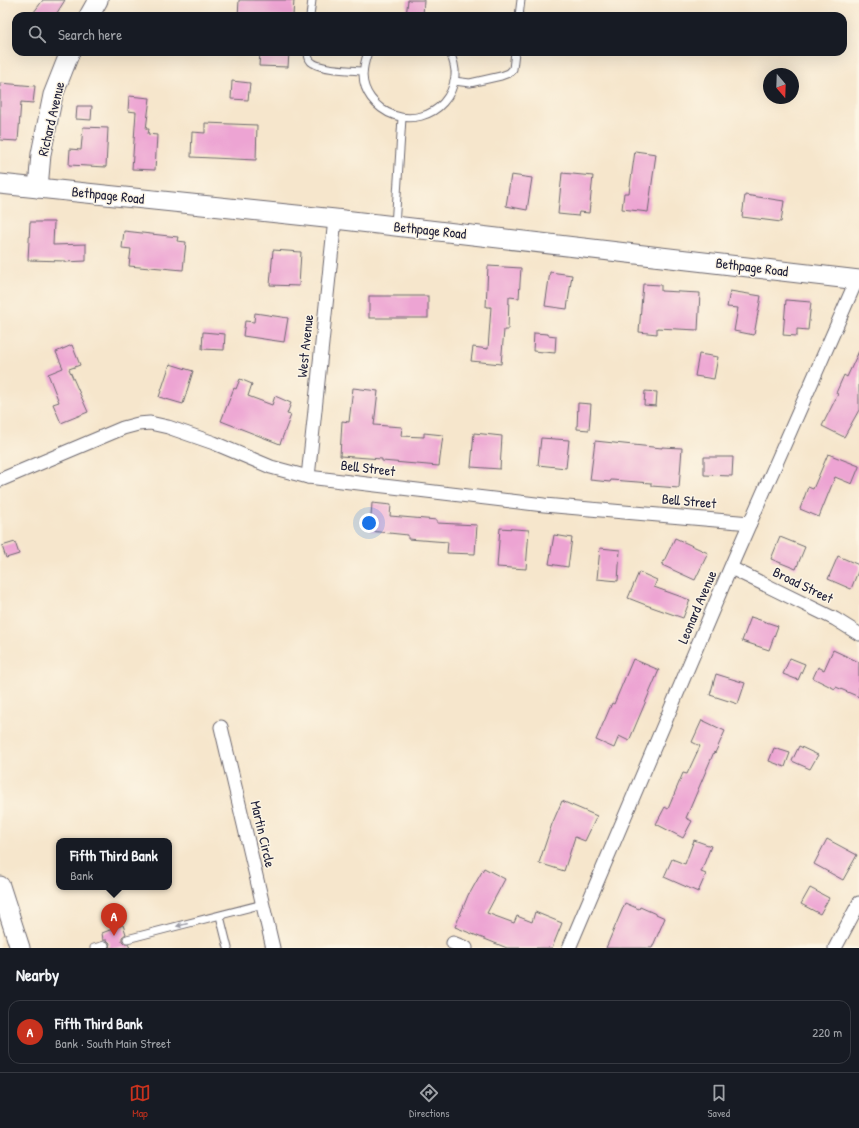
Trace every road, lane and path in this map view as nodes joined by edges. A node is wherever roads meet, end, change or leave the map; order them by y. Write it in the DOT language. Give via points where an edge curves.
graph roads {
  1 [pos="98,0"];
  2 [pos="312,0"];
  3 [pos="521,0"];
  4 [pos="91,12"];
  5 [pos="310,12"];
  6 [pos="520,12"];
  7 [pos="68,56"];
  8 [pos="309,56"];
  9 [pos="366,56"];
  10 [pos="452,56"];
  11 [pos="515,56"];
  12 [pos="363,71"];
  13 [pos="454,81"];
  14 [pos="402,118"];
  15 [pos="0,184"];
  16 [pos="38,188"];
  17 [pos="335,219"];
  18 [pos="395,226"];
  19 [pos="858,280"];
  20 [pos="308,477"];
  21 [pos="0,480"];
  22 [pos="750,523"];
  23 [pos="731,568"];
  24 [pos="859,634"];
  25 [pos="221,727"];
  26 [pos="0,886"];
  27 [pos="859,903"];
  28 [pos="263,904"];
  29 [pos="220,916"];
  30 [pos="127,939"];
  31 [pos="453,943"];
  32 [pos="105,945"];
  33 [pos="20,948"];
  34 [pos="94,948"];
  35 [pos="228,948"];
  36 [pos="273,948"];
  37 [pos="466,948"];
  38 [pos="569,948"];
  39 [pos="836,948"];
  1 -- 4 [label="main road"];
  2 -- 5 [label="lane"];
  3 -- 6 [label="lane"];
  7 -- 16 [label="main road, Richard Avenue" via="53,95 41,154"];
  8 -- 12 [label="lane" via="312,63 321,67"];
  9 -- 12 [label="lane"];
  10 -- 13 [label="lane"];
  11 -- 13 [label="lane" via="513,69 509,73 487,80"];
  12 -- 14 [label="lane" via="368,93 376,105 388,114"];
  13 -- 14 [label="lane" via="447,98 438,108 415,118"];
  14 -- 18 [label="lane"];
  15 -- 16 [label="main road, Bethpage Road"];
  16 -- 17 [label="main road, Bethpage Road"];
  17 -- 18 [label="main road, Bethpage Road"];
  17 -- 20 [label="street, West Avenue"];
  18 -- 19 [label="main road, Bethpage Road"];
  19 -- 22 [label="street, Leonard Avenue"];
  20 -- 21 [label="street, Bell Street" via="271,467 168,427 138,424"];
  20 -- 22 [label="street, Bell Street" via="544,505"];
  22 -- 23 [label="street, Leonard Avenue"];
  23 -- 24 [label="street, Broad Street" via="835,619"];
  23 -- 38 [label="street, Leonard Avenue"];
  25 -- 28 [label="street, Martin Circle"];
  26 -- 33 [label="main road"];
  27 -- 39 [label="street"];
  28 -- 29 [label="lane"];
  28 -- 36 [label="street, Martin Circle"];
  29 -- 30 [label="lane, one-way"];
  29 -- 35 [label="lane"];
  31 -- 37 [label="street"];
  32 -- 34 [label="lane"];
}
